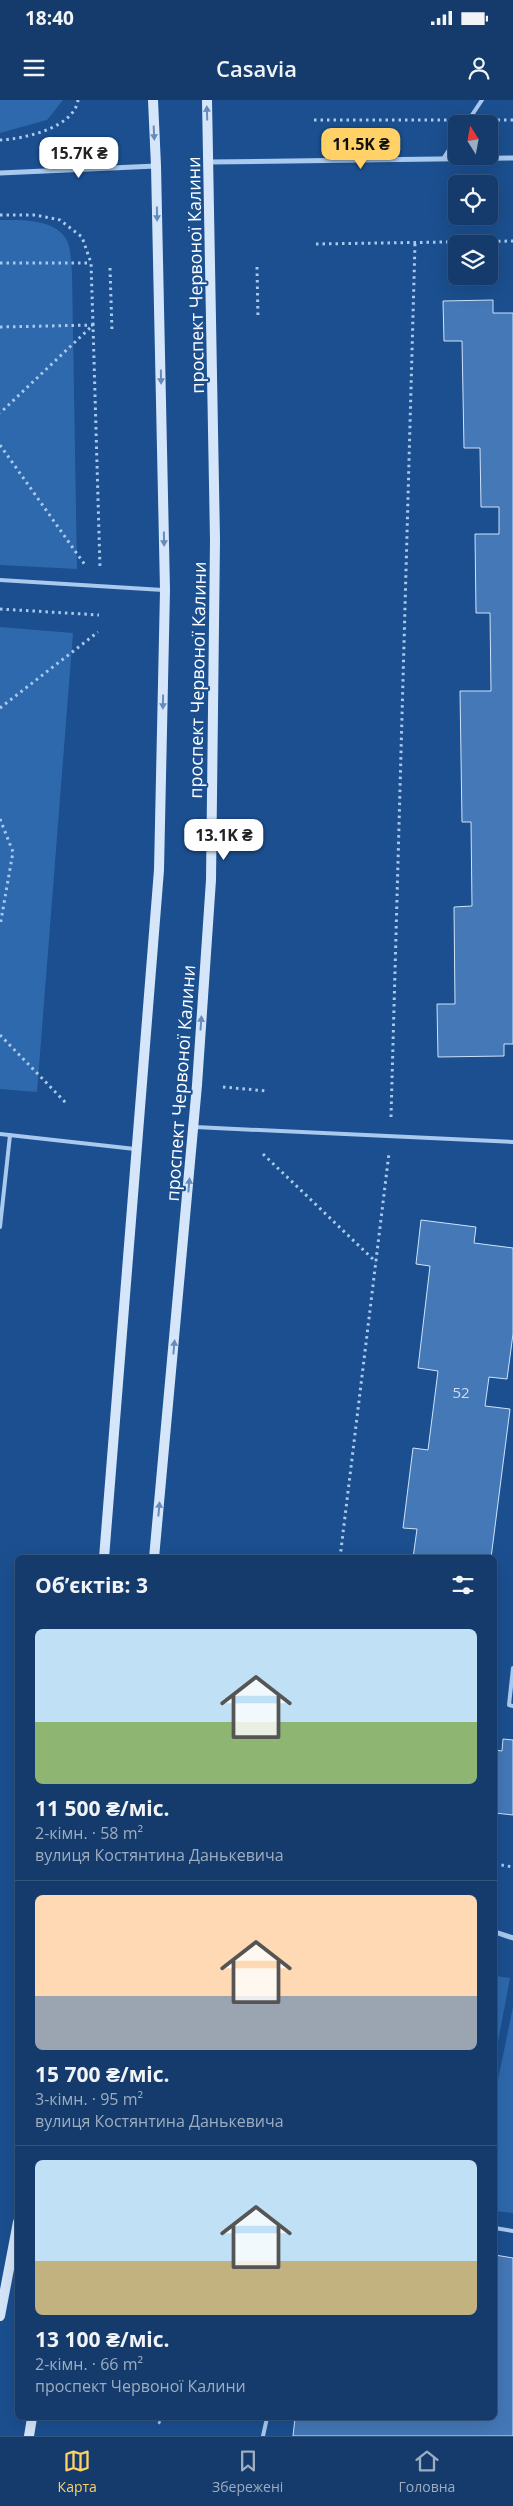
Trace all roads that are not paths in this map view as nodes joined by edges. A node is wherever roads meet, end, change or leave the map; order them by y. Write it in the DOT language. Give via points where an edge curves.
graph roads {
  1 [pos="153,100"];
  2 [pos="207,100"];
  3 [pos="482,100"];
  4 [pos="472,115"];
  5 [pos="448,151"];
  6 [pos="513,158"];
  7 [pos="443,159"];
  8 [pos="209,162"];
  9 [pos="156,166"];
  10 [pos="0,173"];
  11 [pos="0,580"];
  12 [pos="165,590"];
  13 [pos="193,1127"];
  14 [pos="0,1134"];
  15 [pos="10,1135"];
  16 [pos="513,1142"];
  17 [pos="138,1149"];
  18 [pos="0,1228"];
  19 [pos="104,1555"];
  20 [pos="154,1555"];
  21 [pos="513,1668"];
  22 [pos="513,1706"];
  23 [pos="497,1933"];
  24 [pos="513,1938"];
  25 [pos="497,2228"];
  26 [pos="513,2231"];
  27 [pos="15,2238"];
  28 [pos="0,2316"];
  29 [pos="32,2420"];
  30 [pos="266,2420"];
  31 [pos="29,2436"];
  32 [pos="262,2436"];
  1 -- 9 [label="main road, проспект Червоної Калини, one-way"];
  8 -- 2 [label="main road, проспект Червоної Калини, one-way"];
  3 -- 4 [label="lane"];
  5 -- 7 [label="lane"];
  6 -- 7 [label="street"];
  7 -- 8 [label="street"];
  13 -- 8 [label="main road, проспект Червоної Калини, one-way" via="211,880 216,540"];
  9 -- 10 [label="street"];
  9 -- 12 [label="main road, проспект Червоної Калини, one-way"];
  11 -- 12 [label="lane"];
  12 -- 17 [label="main road, проспект Червоної Калини, one-way" via="159,870"];
  13 -- 16 [label="lane"];
  20 -- 13 [label="main road, проспект Червоної Калини, one-way"];
  14 -- 15 [label="lane"];
  15 -- 17 [label="lane"];
  15 -- 18 [label="lane"];
  17 -- 19 [label="main road, проспект Червоної Калини"];
  21 -- 22 [label="lane" via="509,1705"];
  23 -- 24 [label="street"];
  25 -- 26 [label="lane"];
  27 -- 28 [label="main road"];
  29 -- 31 [label="main road"];
  30 -- 32 [label="lane"];
}
